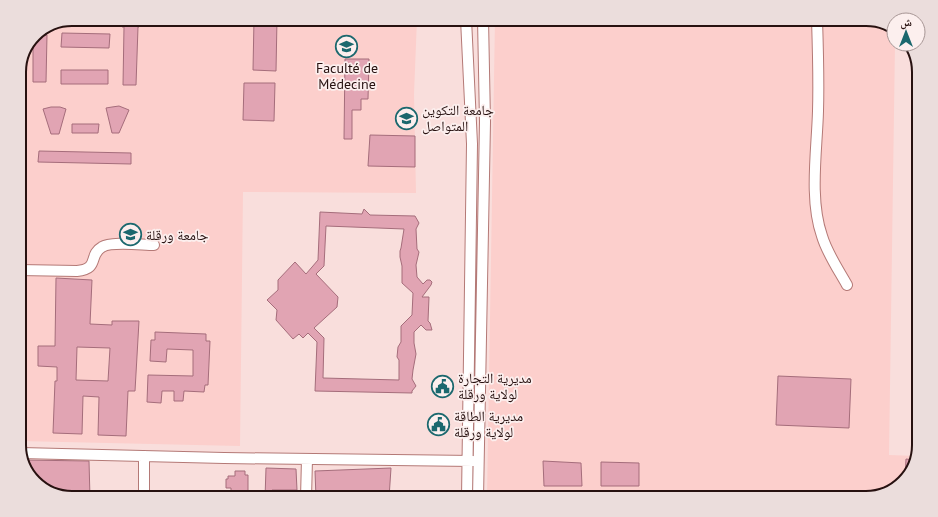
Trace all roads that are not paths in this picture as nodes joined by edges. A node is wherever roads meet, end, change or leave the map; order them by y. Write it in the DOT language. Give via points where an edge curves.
graph roads {
  1 [pos="466,26"];
  2 [pos="483,26"];
  3 [pos="817,26"];
  4 [pos="472,180"];
  5 [pos="484,180"];
  6 [pos="154,245"];
  7 [pos="471,260"];
  8 [pos="483,260"];
  9 [pos="26,270"];
  10 [pos="847,285"];
  11 [pos="27,453"];
  12 [pos="144,456"];
  13 [pos="307,460"];
  14 [pos="467,461"];
  15 [pos="479,461"];
  16 [pos="144,491"];
  17 [pos="306,491"];
  18 [pos="467,491"];
  19 [pos="478,491"];
  1 -- 4 [label="street"];
  2 -- 5 [label="street"];
  3 -- 10 [label="street" via="818,110 814,183 817,217 821,236"];
  4 -- 5 [label="street"];
  4 -- 7 [label="street"];
  5 -- 8 [label="street"];
  6 -- 9 [label="street" via="108,244 100,247 89,268 85,270"];
  7 -- 8 [label="street"];
  7 -- 14 [label="street"];
  8 -- 15 [label="street"];
  11 -- 12 [label="street"];
  12 -- 13 [label="street"];
  12 -- 16 [label="street"];
  13 -- 14 [label="street"];
  13 -- 17 [label="street"];
  14 -- 15 [label="street"];
  14 -- 18 [label="street"];
  15 -- 19 [label="street"];
}
